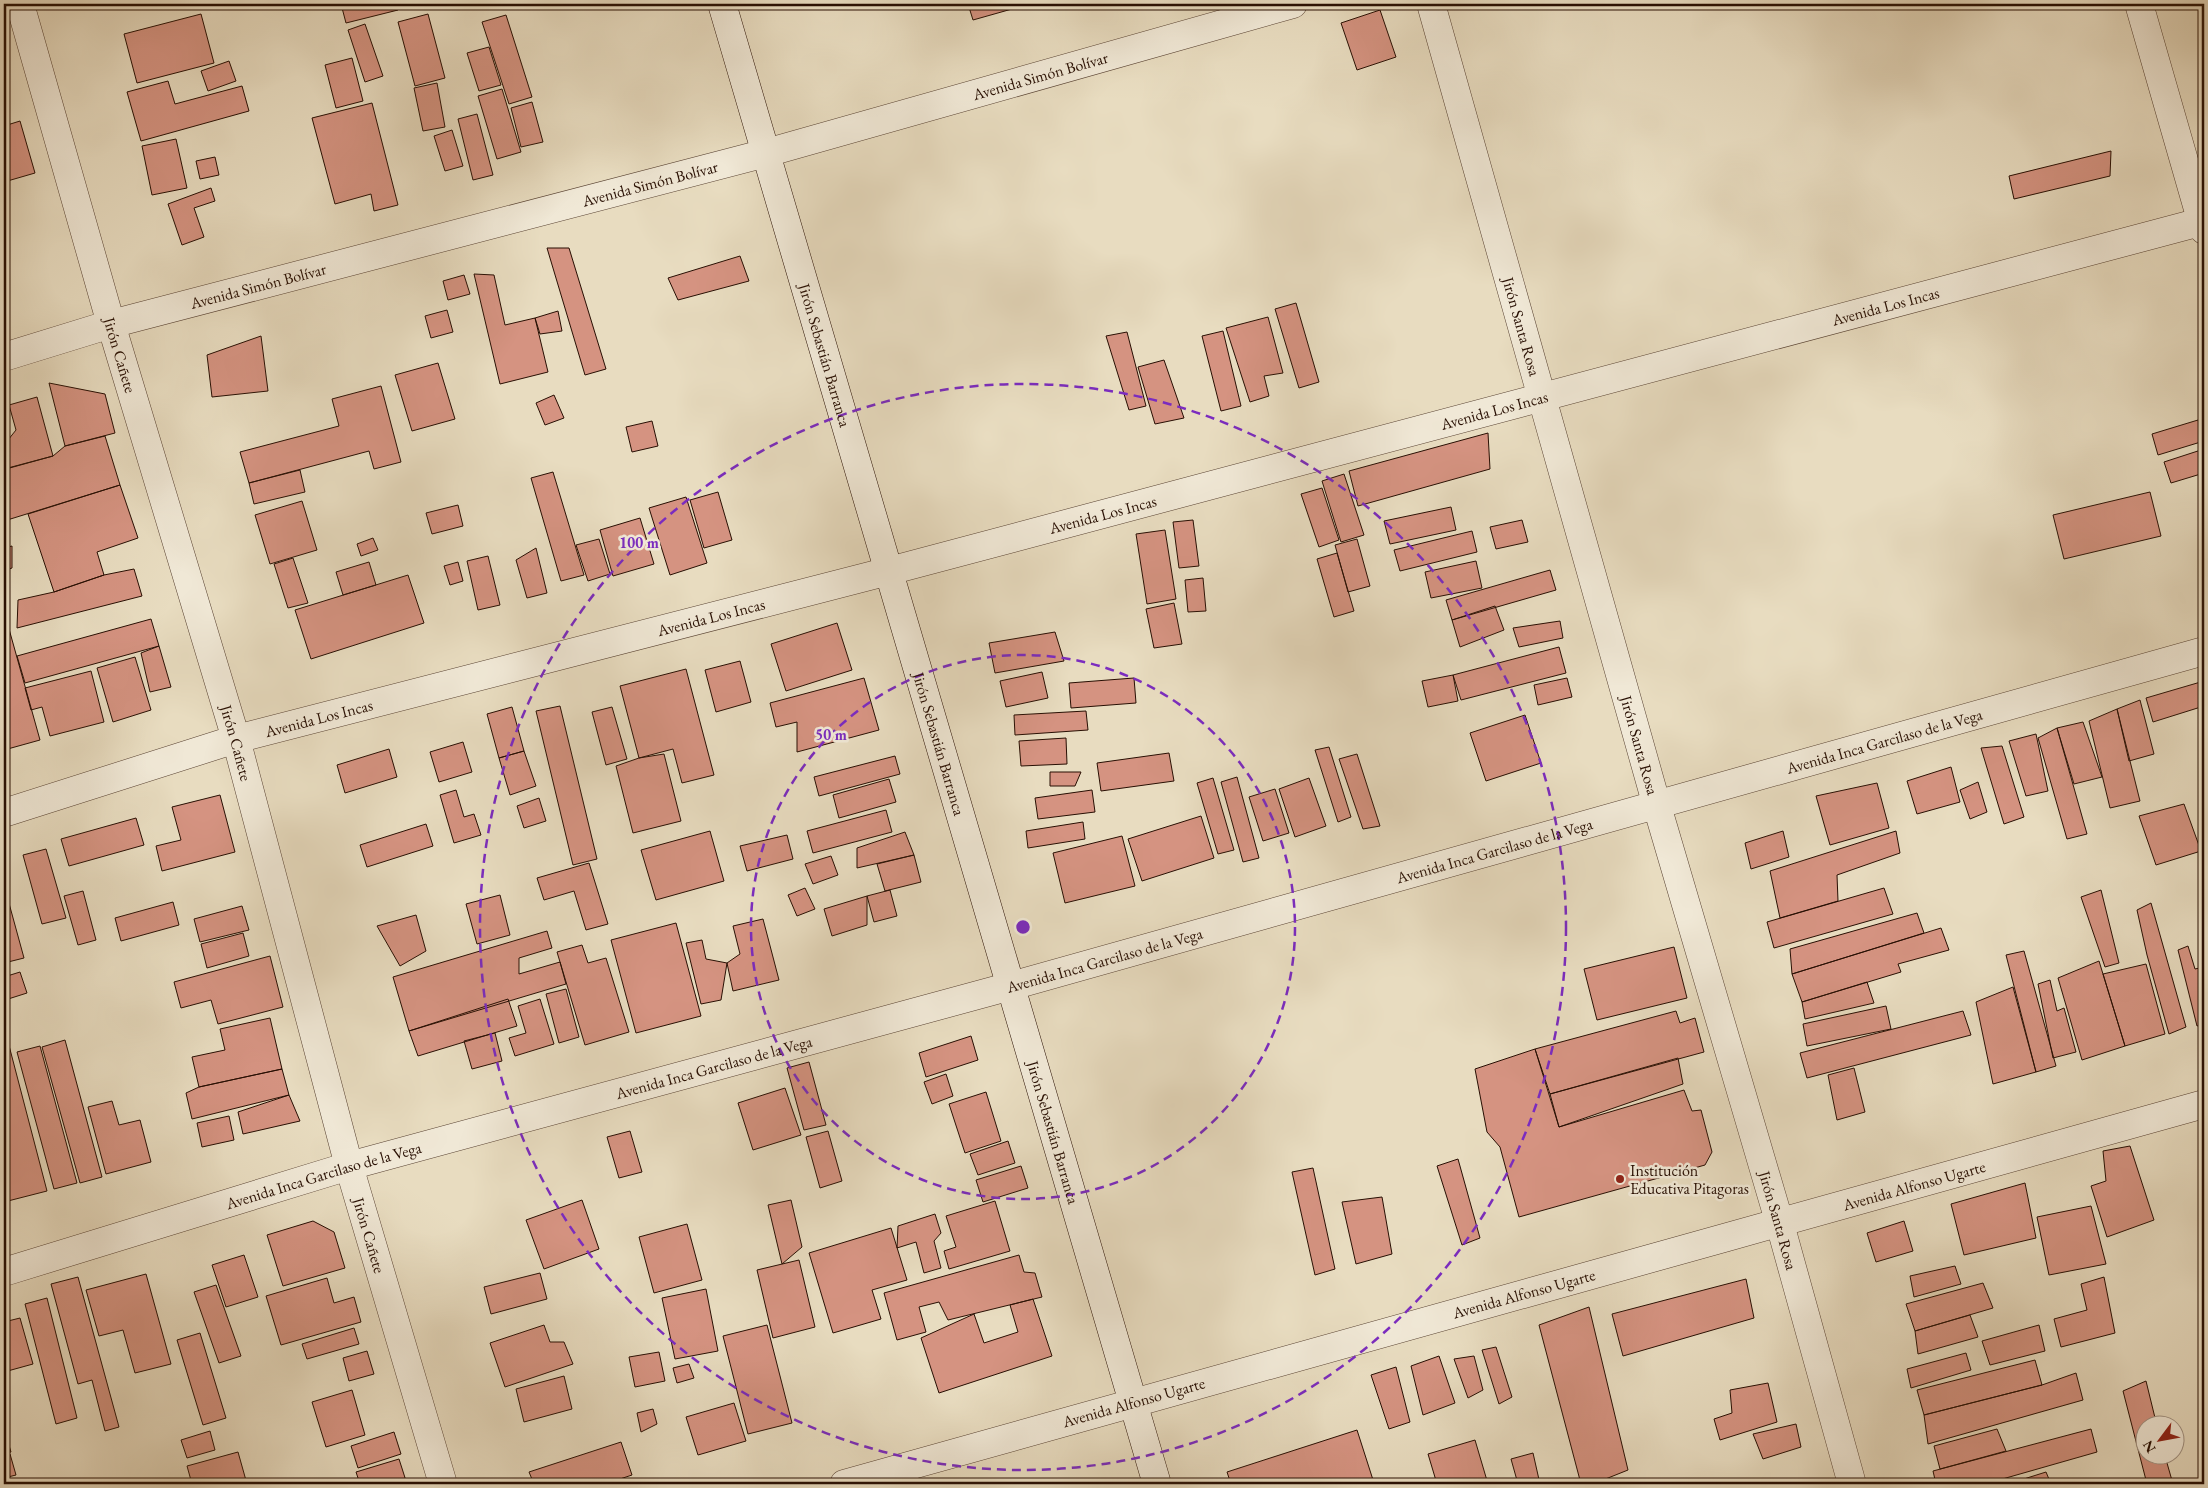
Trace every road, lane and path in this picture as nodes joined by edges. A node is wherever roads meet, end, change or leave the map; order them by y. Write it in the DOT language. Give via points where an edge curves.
graph roads {
  1 [pos="20,4"];
  2 [pos="722,4"];
  3 [pos="1293,4"];
  4 [pos="1431,4"];
  5 [pos="2139,4"];
  6 [pos="766,153"];
  7 [pos="2204,224"];
  8 [pos="111,324"];
  9 [pos="4,357"];
  10 [pos="1542,398"];
  11 [pos="889,571"];
  12 [pos="2204,650"];
  13 [pos="236,739"];
  14 [pos="1657,806"];
  15 [pos="4,813"];
  16 [pos="1011,986"];
  17 [pos="2204,1104"];
  18 [pos="349,1166"];
  19 [pos="1780,1224"];
  20 [pos="4,1272"];
  21 [pos="1133,1402"];
  22 [pos="443,1484"];
  23 [pos="844,1484"];
  24 [pos="1157,1484"];
  25 [pos="1852,1484"];
  1 -- 8 [label="street, Jirón Cañete"];
  2 -- 6 [label="street, Jirón Sebastián Barranca"];
  3 -- 6 [label="street, Avenida Simón Bolívar"];
  4 -- 10 [label="street, Jirón Santa Rosa"];
  5 -- 7 [label="street"];
  6 -- 8 [label="street, Avenida Simón Bolívar"];
  6 -- 11 [label="street, Jirón Sebastián Barranca"];
  7 -- 10 [label="street, Avenida Los Incas"];
  8 -- 9 [label="street, Avenida Simón Bolívar"];
  8 -- 13 [label="street, Jirón Cañete"];
  10 -- 11 [label="street, Avenida Los Incas"];
  10 -- 14 [label="street, Jirón Santa Rosa"];
  11 -- 13 [label="street, Avenida Los Incas"];
  11 -- 16 [label="street, Jirón Sebastián Barranca"];
  12 -- 14 [label="street, Avenida Inca Garcilaso de la Vega"];
  13 -- 15 [label="street, Avenida Los Incas"];
  13 -- 18 [label="street, Jirón Cañete"];
  14 -- 16 [label="street, Avenida Inca Garcilaso de la Vega"];
  14 -- 19 [label="street, Jirón Santa Rosa"];
  16 -- 18 [label="street, Avenida Inca Garcilaso de la Vega"];
  16 -- 21 [label="street, Jirón Sebastián Barranca"];
  17 -- 19 [label="street, Avenida Alfonso Ugarte"];
  18 -- 20 [label="street, Avenida Inca Garcilaso de la Vega"];
  18 -- 22 [label="street, Jirón Cañete"];
  19 -- 21 [label="street, Avenida Alfonso Ugarte"];
  19 -- 25 [label="street, Jirón Santa Rosa"];
  21 -- 23 [label="street, Avenida Alfonso Ugarte"];
  21 -- 24 [label="street, Jirón Sebastián Barranca"];
}
